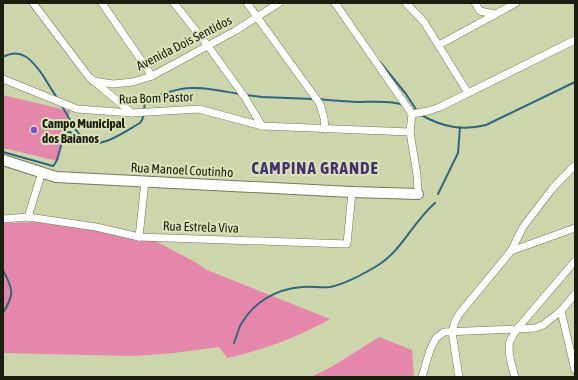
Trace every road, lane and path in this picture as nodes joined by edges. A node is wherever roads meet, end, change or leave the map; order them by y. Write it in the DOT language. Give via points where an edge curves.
graph roads {
  1 [pos="33,3"];
  2 [pos="102,3"];
  3 [pos="174,3"];
  4 [pos="247,3"];
  5 [pos="279,3"];
  6 [pos="335,3"];
  7 [pos="406,3"];
  8 [pos="475,3"];
  9 [pos="516,3"];
  10 [pos="494,14"];
  11 [pos="258,17"];
  12 [pos="575,40"];
  13 [pos="439,45"];
  14 [pos="208,46"];
  15 [pos="152,76"];
  16 [pos="3,79"];
  17 [pos="93,81"];
  18 [pos="468,93"];
  19 [pos="132,113"];
  20 [pos="412,114"];
  21 [pos="262,126"];
  22 [pos="325,129"];
  23 [pos="410,132"];
  24 [pos="3,160"];
  25 [pos="575,166"];
  26 [pos="42,172"];
  27 [pos="145,181"];
  28 [pos="352,192"];
  29 [pos="418,194"];
  30 [pos="28,217"];
  31 [pos="3,220"];
  32 [pos="575,228"];
  33 [pos="139,237"];
  34 [pos="511,251"];
  35 [pos="575,261"];
  36 [pos="575,294"];
  37 [pos="561,311"];
  38 [pos="518,329"];
  39 [pos="452,332"];
  40 [pos="575,370"];
  41 [pos="422,377"];
  42 [pos="459,377"];
  43 [pos="515,377"];
  1 -- 17 [label="street"];
  2 -- 15 [label="street"];
  3 -- 14 [label="street"];
  4 -- 11 [label="street"];
  5 -- 11 [label="street, Avenida Dois Sentidos"];
  6 -- 20 [label="street"];
  7 -- 13 [label="street" via="424,22"];
  8 -- 10 [label="street" via="480,10"];
  9 -- 10 [label="street"];
  10 -- 13 [label="street"];
  11 -- 14 [label="street, Avenida Dois Sentidos"];
  11 -- 22 [label="street" via="320,104"];
  12 -- 18 [label="street"];
  13 -- 18 [label="street"];
  14 -- 15 [label="street, Avenida Dois Sentidos"];
  14 -- 21 [label="street"];
  15 -- 17 [label="street, Avenida Dois Sentidos" via="134,82 113,84"];
  16 -- 19 [label="street, Rua Bom Pastor" via="77,109"];
  17 -- 19 [label="street"];
  18 -- 20 [label="street" via="440,107"];
  19 -- 21 [label="street, Rua Bom Pastor" via="199,109"];
  20 -- 23 [label="street"];
  21 -- 22 [label="street, Rua Bom Pastor"];
  22 -- 23 [label="street, Rua Bom Pastor"];
  23 -- 29 [label="street"];
  24 -- 26 [label="street, Rua Manoel Coutinho"];
  25 -- 34 [label="street" via="552,189 523,227"];
  26 -- 27 [label="street, Rua Manoel Coutinho" via="56,177"];
  26 -- 30 [label="street"];
  27 -- 28 [label="street, Rua Manoel Coutinho"];
  27 -- 33 [label="street"];
  28 -- 29 [label="street, Rua Manoel Coutinho"];
  28 -- 33 [label="street, Rua Estrela Viva" via="347,244"];
  30 -- 31 [label="street, Rua Estrela Viva"];
  30 -- 33 [label="street, Rua Estrela Viva" via="96,227"];
  32 -- 34 [label="street"];
  34 -- 39 [label="street" via="460,313 452,326"];
  35 -- 38 [label="street"];
  36 -- 37 [label="street"];
  37 -- 38 [label="street" via="535,328"];
  37 -- 40 [label="street"];
  38 -- 39 [label="street"];
  38 -- 43 [label="street" via="509,347"];
  39 -- 41 [label="street" via="444,332 436,338"];
  39 -- 42 [label="street"];
}
